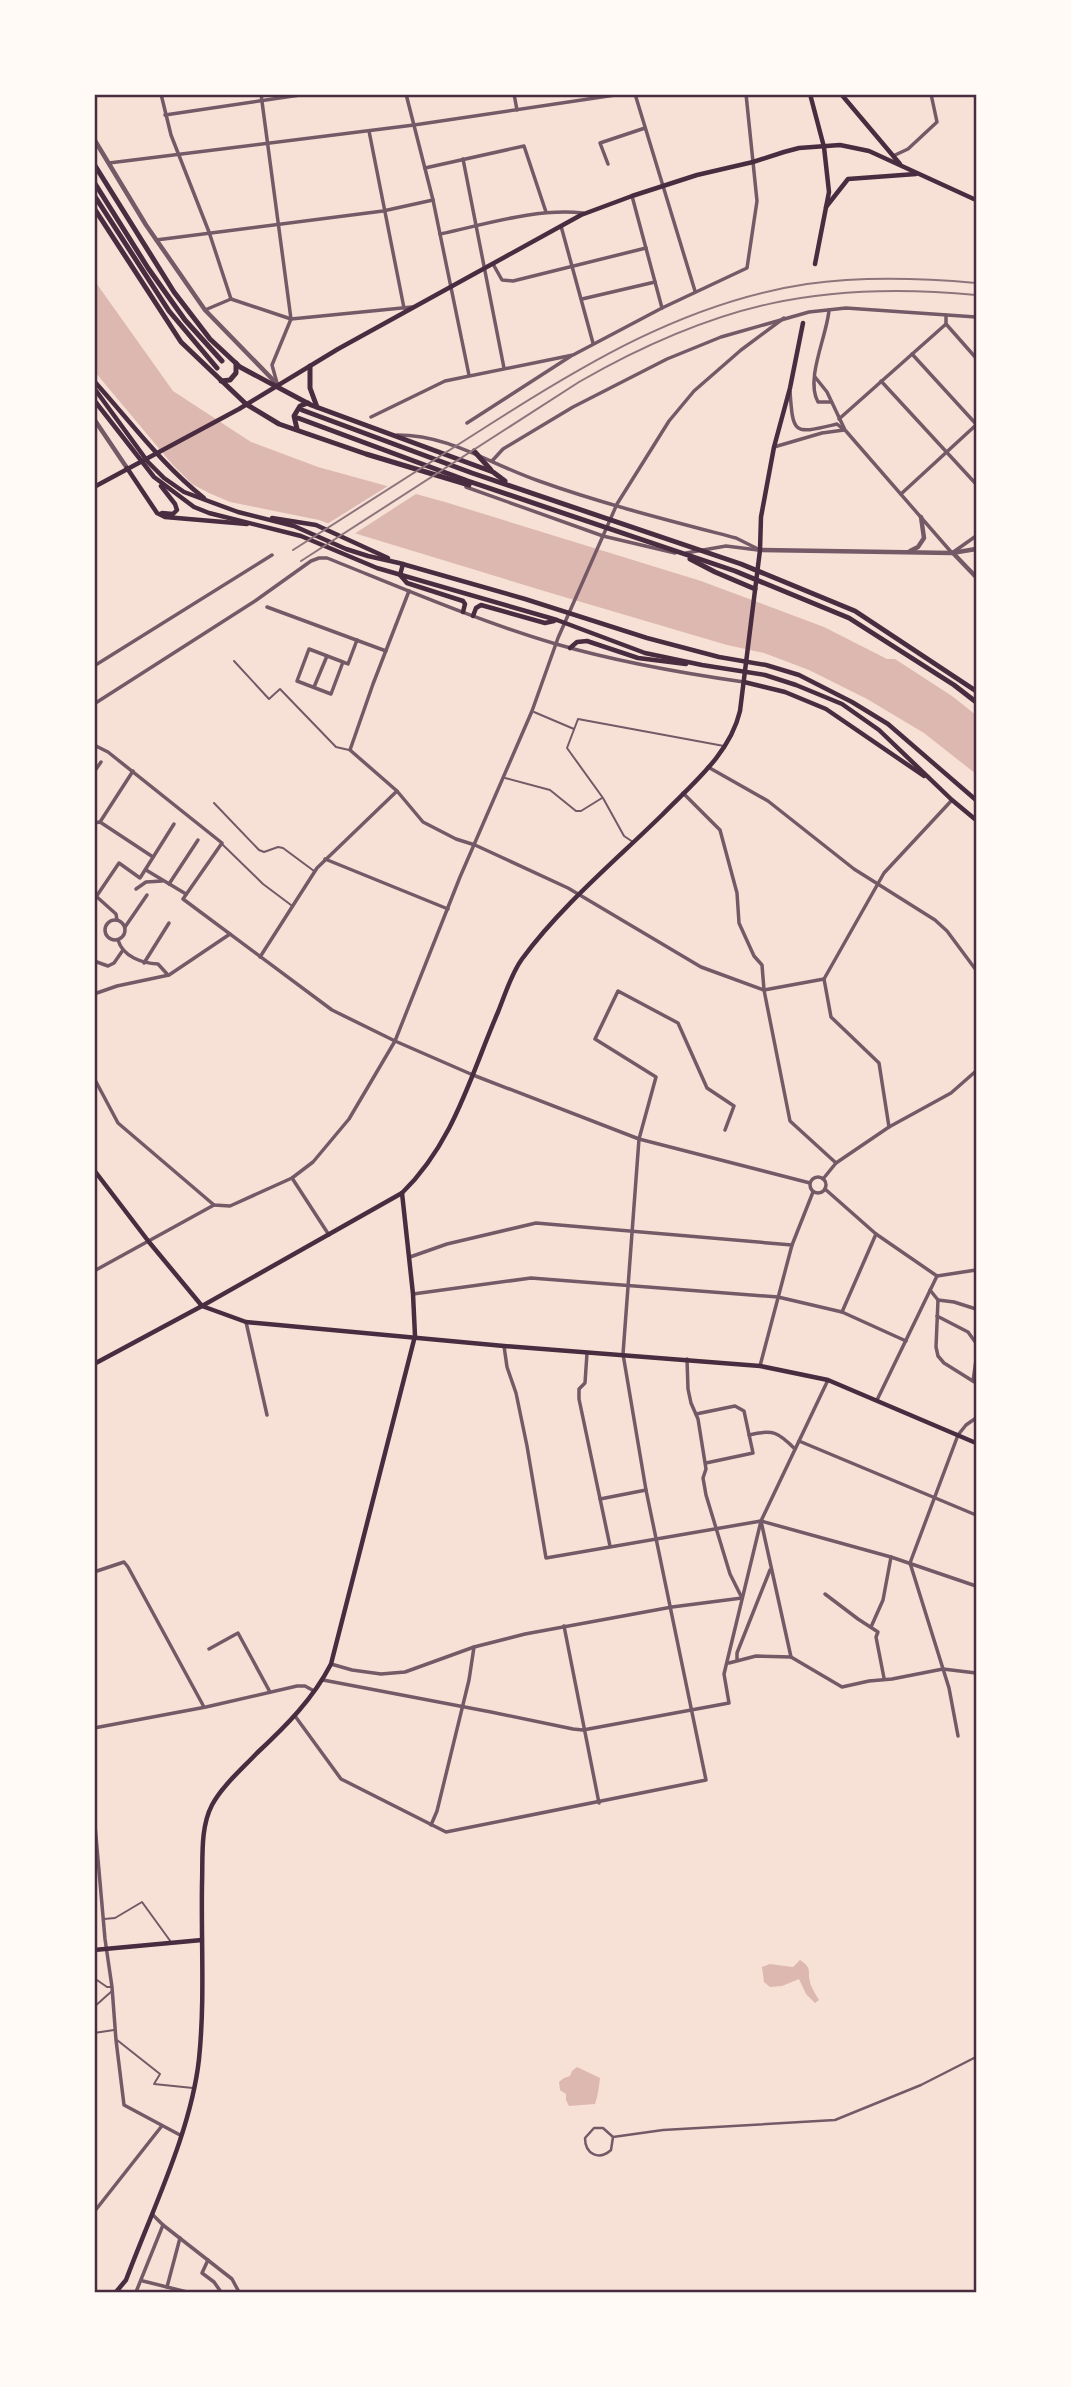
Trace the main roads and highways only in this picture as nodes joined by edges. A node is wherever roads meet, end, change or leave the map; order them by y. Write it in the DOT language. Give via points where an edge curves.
graph roads {
  1 [pos="810,94"];
  2 [pos="841,94"];
  3 [pos="824,147"];
  4 [pos="94,164"];
  5 [pos="900,165"];
  6 [pos="918,173"];
  7 [pos="94,182"];
  8 [pos="94,195"];
  9 [pos="976,200"];
  10 [pos="94,208"];
  11 [pos="826,208"];
  12 [pos="814,264"];
  13 [pos="803,323"];
  14 [pos="222,360"];
  15 [pos="236,363"];
  16 [pos="310,366"];
  17 [pos="217,368"];
  18 [pos="94,381"];
  19 [pos="221,381"];
  20 [pos="277,386"];
  21 [pos="94,388"];
  22 [pos="94,400"];
  23 [pos="308,403"];
  24 [pos="246,404"];
  25 [pos="317,407"];
  26 [pos="302,410"];
  27 [pos="298,418"];
  28 [pos="297,429"];
  29 [pos="474,451"];
  30 [pos="127,468"];
  31 [pos="493,472"];
  32 [pos="154,477"];
  33 [pos="510,485"];
  34 [pos="94,487"];
  35 [pos="499,492"];
  36 [pos="207,501"];
  37 [pos="158,513"];
  38 [pos="250,515"];
  39 [pos="258,524"];
  40 [pos="678,554"];
  41 [pos="401,563"];
  42 [pos="400,575"];
  43 [pos="755,589"];
  44 [pos="463,612"];
  45 [pos="473,616"];
  46 [pos="557,620"];
  47 [pos="569,648"];
  48 [pos="702,665"];
  49 [pos="744,682"];
  50 [pos="976,691"];
  51 [pos="976,702"];
  52 [pos="938,786"];
  53 [pos="976,800"];
  54 [pos="976,819"];
  55 [pos="94,1170"];
  56 [pos="402,1193"];
  57 [pos="202,1306"];
  58 [pos="415,1336"];
  59 [pos="94,1364"];
  60 [pos="976,1443"];
  61 [pos="202,1940"];
  62 [pos="94,1950"];
  63 [pos="116,2292"];
  1 -- 3 [label="main road"];
  2 -- 5 [label="main road"];
  3 -- 5 [label="main road" via="852,146"];
  3 -- 11 [label="main road" via="829,192"];
  3 -- 16 [label="main road" via="799,148 697,175 586,214"];
  4 -- 15 [label="highway" via="174,292 210,339"];
  5 -- 6 [label="main road"];
  6 -- 9 [label="main road"];
  6 -- 11 [label="main road" via="848,179"];
  7 -- 14 [label="highway" via="185,320"];
  8 -- 17 [label="highway" via="169,312"];
  10 -- 19 [label="highway" via="181,342"];
  11 -- 12 [label="main road"];
  13 -- 43 [label="main road" via="761,517"];
  15 -- 19 [label="highway" via="236,373"];
  15 -- 20 [label="highway"];
  16 -- 20 [label="main road"];
  16 -- 25 [label="highway" via="310,388"];
  18 -- 36 [label="main road" via="162,460"];
  19 -- 24 [label="highway"];
  20 -- 23 [label="highway"];
  20 -- 24 [label="main road"];
  21 -- 36 [label="main road" via="164,478"];
  22 -- 32 [label="main road"];
  23 -- 25 [label="highway"];
  23 -- 28 [label="highway" via="294,416"];
  24 -- 28 [label="highway"];
  24 -- 30 [label="main road"];
  25 -- 31 [label="highway"];
  26 -- 33 [label="highway"];
  27 -- 35 [label="highway"];
  28 -- 35 [label="highway"];
  29 -- 31 [label="highway"];
  30 -- 34 [label="main road"];
  30 -- 37 [label="main road"];
  31 -- 33 [label="highway"];
  32 -- 37 [label="main road" via="177,510"];
  32 -- 39 [label="main road" via="194,507"];
  33 -- 50 [label="highway" via="741,564 855,611"];
  35 -- 51 [label="highway" via="735,571 849,618"];
  36 -- 38 [label="main road"];
  37 -- 39 [label="main road" via="171,519"];
  38 -- 41 [label="main road"];
  38 -- 41 [label="main road" via="316,525"];
  39 -- 42 [label="main road"];
  40 -- 43 [label="highway"];
  41 -- 42 [label="main road"];
  41 -- 53 [label="main road" via="647,638 799,676 888,724"];
  42 -- 44 [label="main road" via="407,583 463,601"];
  42 -- 46 [label="main road"];
  43 -- 49 [label="main road"];
  45 -- 46 [label="main road" via="481,605 545,623"];
  46 -- 48 [label="main road" via="645,653"];
  47 -- 48 [label="main road" via="587,642 638,658"];
  48 -- 52 [label="main road" via="765,675 842,704 879,730"];
  49 -- 52 [label="main road" via="826,709"];
  49 -- 56 [label="main road" via="736,728 726,746 549,926 520,962 450,1130"];
  52 -- 54 [label="main road"];
  55 -- 57 [label="main road"];
  56 -- 57 [label="main road"];
  56 -- 58 [label="main road"];
  57 -- 58 [label="main road" via="246,1322"];
  57 -- 59 [label="main road"];
  58 -- 60 [label="main road" via="760,1366 828,1380"];
  58 -- 61 [label="main road" via="331,1664 295,1716 237,1773 213,1804 203,1844"];
  61 -- 62 [label="main road"];
  61 -- 63 [label="main road" via="194,2088 173,2160 125,2280"];
}
